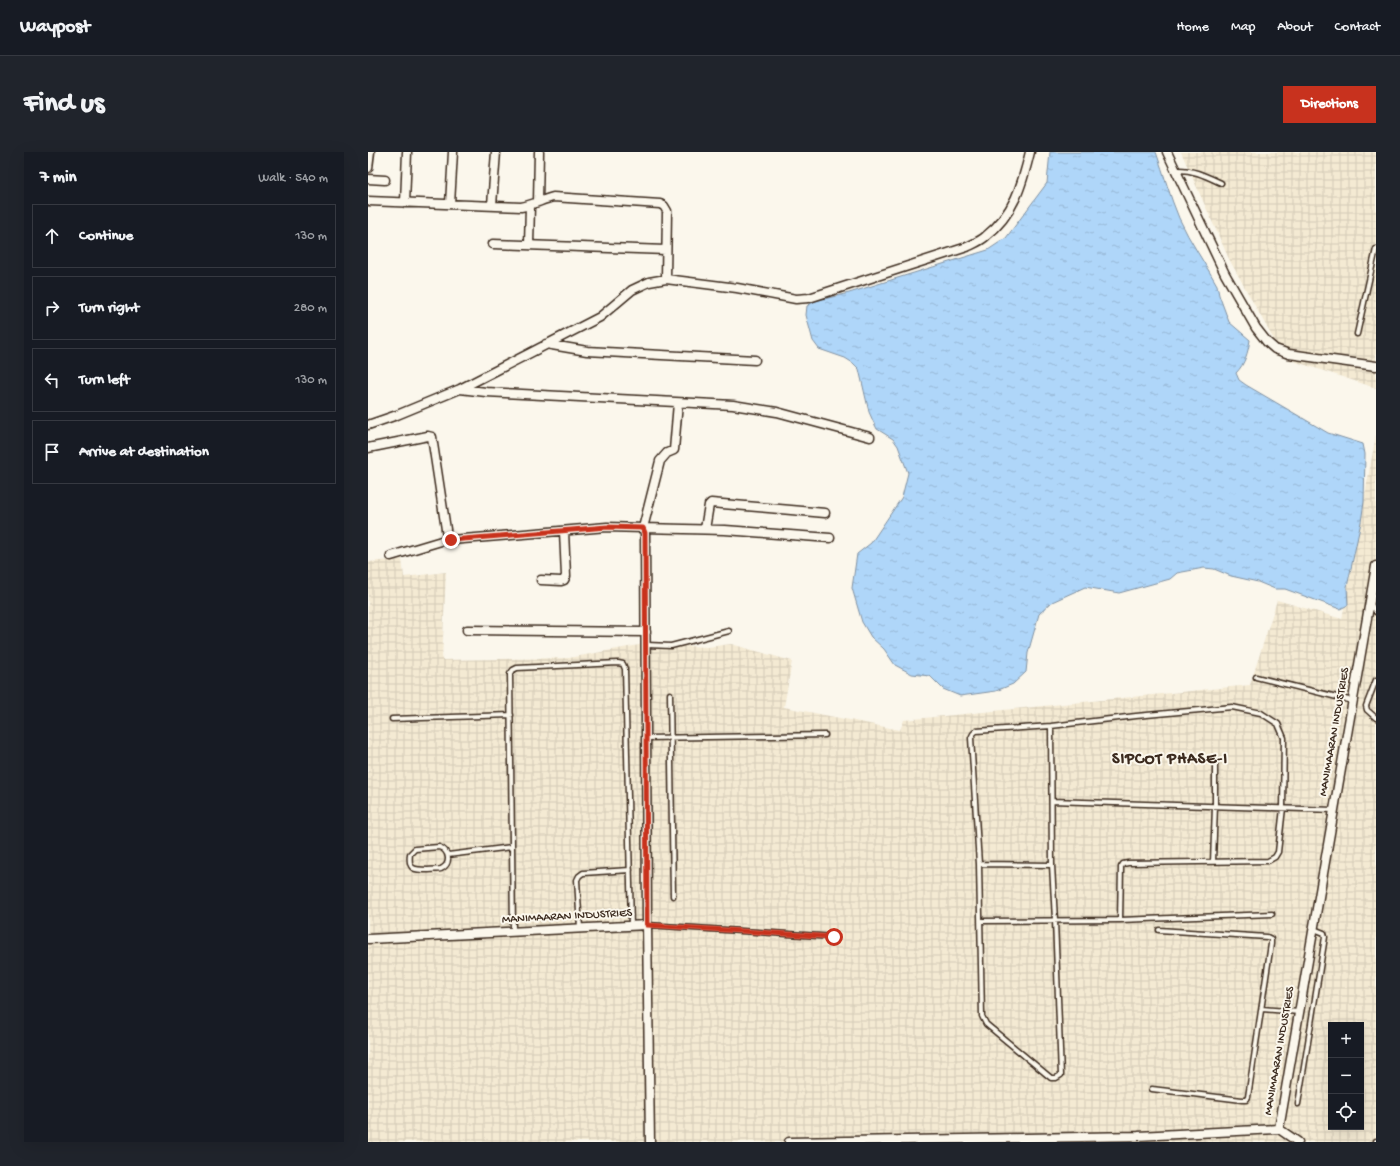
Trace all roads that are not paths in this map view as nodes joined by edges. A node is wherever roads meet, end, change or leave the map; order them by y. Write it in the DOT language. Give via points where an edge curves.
graph roads {
  1 [pos="370,152"];
  2 [pos="407,152"];
  3 [pos="453,152"];
  4 [pos="496,152"];
  5 [pos="539,152"];
  6 [pos="1030,152"];
  7 [pos="1167,152"];
  8 [pos="368,168"];
  9 [pos="1175,170"];
  10 [pos="368,179"];
  11 [pos="385,180"];
  12 [pos="1221,183"];
  13 [pos="368,201"];
  14 [pos="538,202"];
  15 [pos="405,203"];
  16 [pos="450,204"];
  17 [pos="492,205"];
  18 [pos="530,205"];
  19 [pos="494,244"];
  20 [pos="529,245"];
  21 [pos="1376,249"];
  22 [pos="666,250"];
  23 [pos="666,279"];
  24 [pos="1357,334"];
  25 [pos="546,344"];
  26 [pos="755,360"];
  27 [pos="1376,366"];
  28 [pos="460,389"];
  29 [pos="678,403"];
  30 [pos="368,425"];
  31 [pos="870,437"];
  32 [pos="368,448"];
  33 [pos="825,513"];
  34 [pos="643,528"];
  35 [pos="705,529"];
  36 [pos="564,531"];
  37 [pos="448,538"];
  38 [pos="830,538"];
  39 [pos="391,556"];
  40 [pos="1376,571"];
  41 [pos="541,580"];
  42 [pos="1370,603"];
  43 [pos="1376,612"];
  44 [pos="467,630"];
  45 [pos="730,631"];
  46 [pos="646,632"];
  47 [pos="646,645"];
  48 [pos="1256,678"];
  49 [pos="1376,680"];
  50 [pos="670,694"];
  51 [pos="1353,701"];
  52 [pos="511,715"];
  53 [pos="1376,718"];
  54 [pos="392,719"];
  55 [pos="1051,726"];
  56 [pos="825,735"];
  57 [pos="647,738"];
  58 [pos="670,738"];
  59 [pos="1215,760"];
  60 [pos="1052,801"];
  61 [pos="1215,806"];
  62 [pos="1283,808"];
  63 [pos="1334,810"];
  64 [pos="512,847"];
  65 [pos="448,855"];
  66 [pos="1213,862"];
  67 [pos="978,864"];
  68 [pos="1052,865"];
  69 [pos="630,870"];
  70 [pos="673,896"];
  71 [pos="1272,914"];
  72 [pos="1055,920"];
  73 [pos="1120,920"];
  74 [pos="980,921"];
  75 [pos="647,925"];
  76 [pos="631,926"];
  77 [pos="580,928"];
  78 [pos="1314,929"];
  79 [pos="1159,930"];
  80 [pos="513,932"];
  81 [pos="834,937"];
  82 [pos="368,939"];
  83 [pos="1262,1009"];
  84 [pos="1299,1012"];
  85 [pos="1152,1088"];
  86 [pos="1298,1104"];
  87 [pos="1279,1129"];
  88 [pos="1137,1139"];
  89 [pos="1046,1140"];
  90 [pos="650,1142"];
  91 [pos="789,1142"];
  92 [pos="1298,1142"];
  1 -- 8 [label="street"];
  2 -- 15 [label="street"];
  3 -- 16 [label="street"];
  4 -- 17 [label="street"];
  5 -- 14 [label="street"];
  6 -- 23 [label="street" via="1013,206 986,237 967,247 809,298 796,299 738,288"];
  7 -- 9 [label="street"];
  9 -- 12 [label="lane" via="1197,172"];
  9 -- 27 [label="street" via="1225,274 1256,328 1267,342 1289,354"];
  10 -- 11 [label="street"];
  13 -- 15 [label="street"];
  14 -- 18 [label="street"];
  14 -- 22 [label="street" via="553,197 660,204 667,211"];
  15 -- 16 [label="street"];
  16 -- 17 [label="street"];
  17 -- 18 [label="street"];
  18 -- 20 [label="street"];
  19 -- 20 [label="street"];
  20 -- 22 [label="street"];
  21 -- 24 [label="lane"];
  22 -- 23 [label="street"];
  23 -- 25 [label="street" via="649,282 632,290 600,317"];
  25 -- 26 [label="street" via="586,351"];
  25 -- 28 [label="street"];
  28 -- 29 [label="street"];
  28 -- 30 [label="street"];
  29 -- 31 [label="street" via="733,405 777,412"];
  29 -- 34 [label="street" via="674,450 660,461"];
  32 -- 37 [label="street" via="432,437"];
  33 -- 35 [label="street" via="711,503"];
  34 -- 35 [label="street"];
  34 -- 36 [label="street" via="607,527"];
  34 -- 46 [label="street"];
  35 -- 38 [label="street"];
  36 -- 37 [label="street" via="451,540"];
  36 -- 41 [label="street" via="566,576 561,581"];
  37 -- 39 [label="street"];
  40 -- 42 [label="street, MANIMAARAN INDUSTRIES"];
  42 -- 43 [label="lane"];
  42 -- 51 [label="street, MANIMAARAN INDUSTRIES"];
  44 -- 46 [label="street"];
  45 -- 47 [label="lane" via="671,646"];
  46 -- 47 [label="street"];
  47 -- 57 [label="street"];
  48 -- 51 [label="lane"];
  49 -- 53 [label="lane" via="1366,706 1366,710"];
  50 -- 58 [label="lane"];
  51 -- 63 [label="street, MANIMAARAN INDUSTRIES"];
  52 -- 54 [label="lane"];
  52 -- 64 [label="lane"];
  52 -- 69 [label="lane" via="510,674 517,668 623,664"];
  55 -- 60 [label="lane"];
  55 -- 62 [label="lane" via="1232,707 1261,713 1278,724 1284,738"];
  55 -- 67 [label="lane" via="976,731 972,734"];
  56 -- 58 [label="lane"];
  57 -- 58 [label="lane"];
  57 -- 75 [label="street"];
  58 -- 70 [label="lane"];
  59 -- 61 [label="lane"];
  60 -- 61 [label="lane"];
  60 -- 68 [label="lane"];
  61 -- 62 [label="lane"];
  61 -- 66 [label="lane"];
  62 -- 63 [label="lane"];
  62 -- 66 [label="lane" via="1278,852 1272,860"];
  63 -- 78 [label="street, MANIMAARAN INDUSTRIES"];
  64 -- 65 [label="lane"];
  64 -- 80 [label="lane"];
  65 -- 65 [label="lane" via="441,869 416,870 409,862 410,854 415,849 439,847"];
  66 -- 73 [label="lane" via="1123,864"];
  67 -- 68 [label="lane"];
  67 -- 74 [label="lane"];
  68 -- 72 [label="lane"];
  69 -- 76 [label="lane"];
  69 -- 77 [label="lane" via="583,873 579,876 577,880"];
  71 -- 73 [label="lane"];
  72 -- 73 [label="lane"];
  72 -- 74 [label="lane"];
  72 -- 74 [label="lane" via="1061,1075 1056,1078 1051,1078 983,1021"];
  75 -- 76 [label="street, MANIMAARAN INDUSTRIES"];
  75 -- 81 [label="lane"];
  75 -- 90 [label="street, MANIMAARAN INDUSTRIES"];
  76 -- 77 [label="street, MANIMAARAN INDUSTRIES"];
  77 -- 80 [label="street, MANIMAARAN INDUSTRIES"];
  78 -- 84 [label="street, MANIMAARAN INDUSTRIES"];
  78 -- 86 [label="lane" via="1324,933 1326,937"];
  79 -- 83 [label="lane" via="1261,936 1271,939"];
  80 -- 82 [label="street, MANIMAARAN INDUSTRIES"];
  83 -- 84 [label="lane"];
  83 -- 85 [label="lane" via="1246,1100"];
  84 -- 87 [label="street, MANIMAARAN INDUSTRIES"];
  87 -- 88 [label="street, MANIMAARAN INDUSTRIES"];
  87 -- 92 [label="street"];
  88 -- 89 [label="street, MANIMAARAN INDUSTRIES"];
  89 -- 91 [label="street, MANIMAARAN INDUSTRIES"];
}
